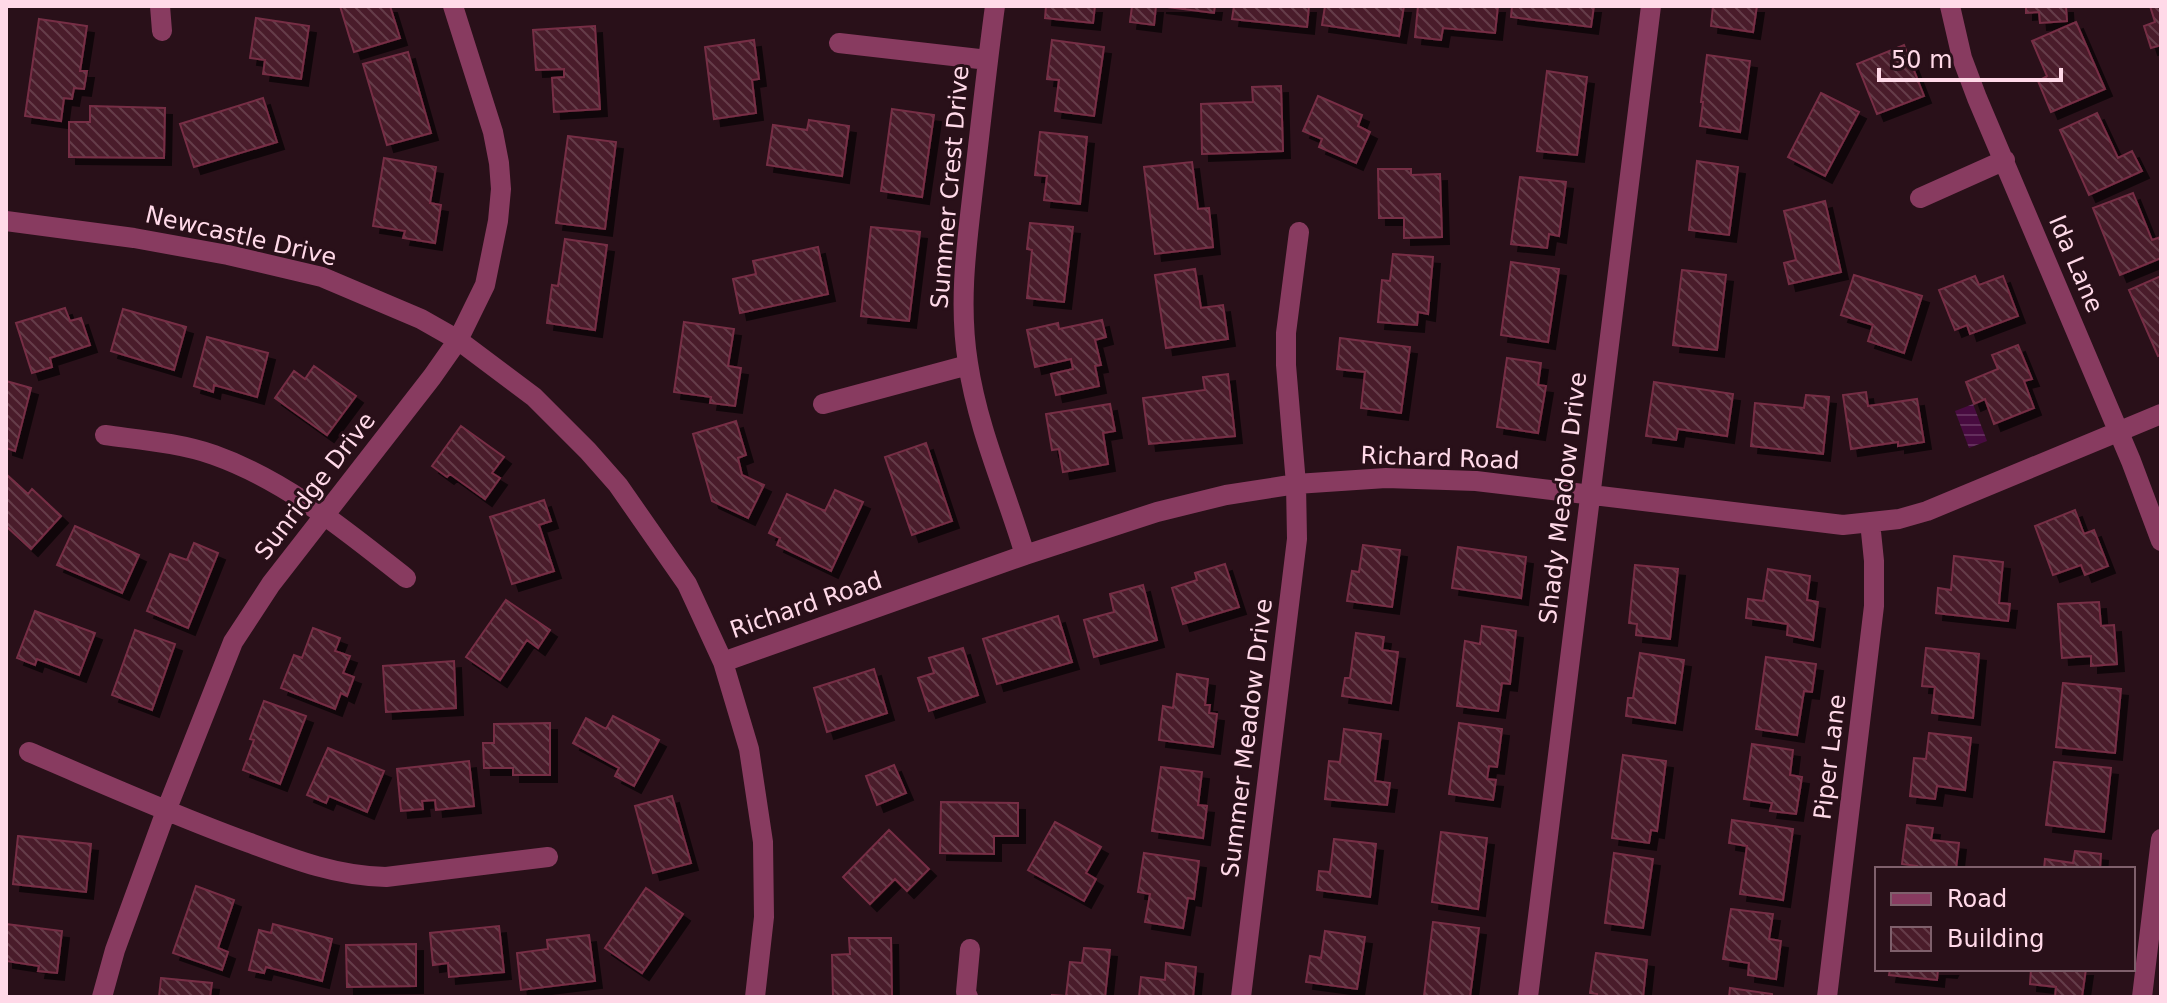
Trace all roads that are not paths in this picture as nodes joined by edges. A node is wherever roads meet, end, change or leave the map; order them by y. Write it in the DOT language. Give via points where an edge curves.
graph roads {
  1 [pos="160,6"];
  2 [pos="453,6"];
  3 [pos="995,6"];
  4 [pos="1651,6"];
  5 [pos="1950,6"];
  6 [pos="162,31"];
  7 [pos="839,43"];
  8 [pos="988,60"];
  9 [pos="2005,160"];
  10 [pos="1920,198"];
  11 [pos="6,221"];
  12 [pos="1299,232"];
  13 [pos="458,340"];
  14 [pos="968,365"];
  15 [pos="823,404"];
  16 [pos="2161,414"];
  17 [pos="2118,433"];
  18 [pos="105,435"];
  19 [pos="1296,484"];
  20 [pos="1590,495"];
  21 [pos="326,515"];
  22 [pos="1870,522"];
  23 [pos="2161,541"];
  24 [pos="1025,555"];
  25 [pos="406,578"];
  26 [pos="723,662"];
  27 [pos="29,752"];
  28 [pos="166,811"];
  29 [pos="2161,839"];
  30 [pos="548,857"];
  31 [pos="970,949"];
  32 [pos="102,997"];
  33 [pos="755,997"];
  34 [pos="968,997"];
  35 [pos="1241,997"];
  36 [pos="1528,997"];
  37 [pos="1827,997"];
  38 [pos="2142,997"];
  1 -- 6 [label="street"];
  2 -- 13 [label="street, Sunridge Drive" via="493,132 501,189 485,285"];
  3 -- 8 [label="street, Summer Crest Drive"];
  4 -- 20 [label="street, Shady Meadow Drive"];
  5 -- 9 [label="street, Ida Lane" via="1962,58"];
  7 -- 8 [label="street"];
  8 -- 14 [label="street, Summer Crest Drive" via="962,293"];
  9 -- 10 [label="street"];
  9 -- 17 [label="street, Ida Lane"];
  11 -- 13 [label="street, Newcastle Drive" via="197,249 322,277"];
  12 -- 19 [label="street, Summer Meadow Drive" via="1286,333"];
  13 -- 21 [label="street, Sunridge Drive"];
  13 -- 26 [label="street, Newcastle Drive" via="534,397 618,485 687,584"];
  14 -- 15 [label="street"];
  14 -- 24 [label="street, Summer Crest Drive" via="986,440"];
  16 -- 17 [label="street, Richard Road"];
  17 -- 22 [label="street, Richard Road" via="1927,511"];
  17 -- 23 [label="street, Ida Lane"];
  18 -- 21 [label="street" via="212,454 251,469"];
  19 -- 20 [label="street, Richard Road" via="1386,478 1476,481"];
  19 -- 24 [label="street, Richard Road" via="1157,512"];
  19 -- 35 [label="street, Summer Meadow Drive" via="1297,539"];
  20 -- 22 [label="street, Richard Road" via="1808,522"];
  20 -- 36 [label="street, Shady Meadow Drive"];
  21 -- 25 [label="street"];
  21 -- 28 [label="street, Sunridge Drive" via="233,642"];
  22 -- 37 [label="street, Piper Lane" via="1874,606"];
  24 -- 26 [label="street, Richard Road"];
  26 -- 33 [label="street, Newcastle Drive" via="749,749 763,842 764,917"];
  27 -- 28 [label="street"];
  28 -- 30 [label="street" via="314,867 362,877"];
  28 -- 32 [label="street, Sunridge Drive"];
  29 -- 38 [label="street"];
  31 -- 34 [label="street"];
}
